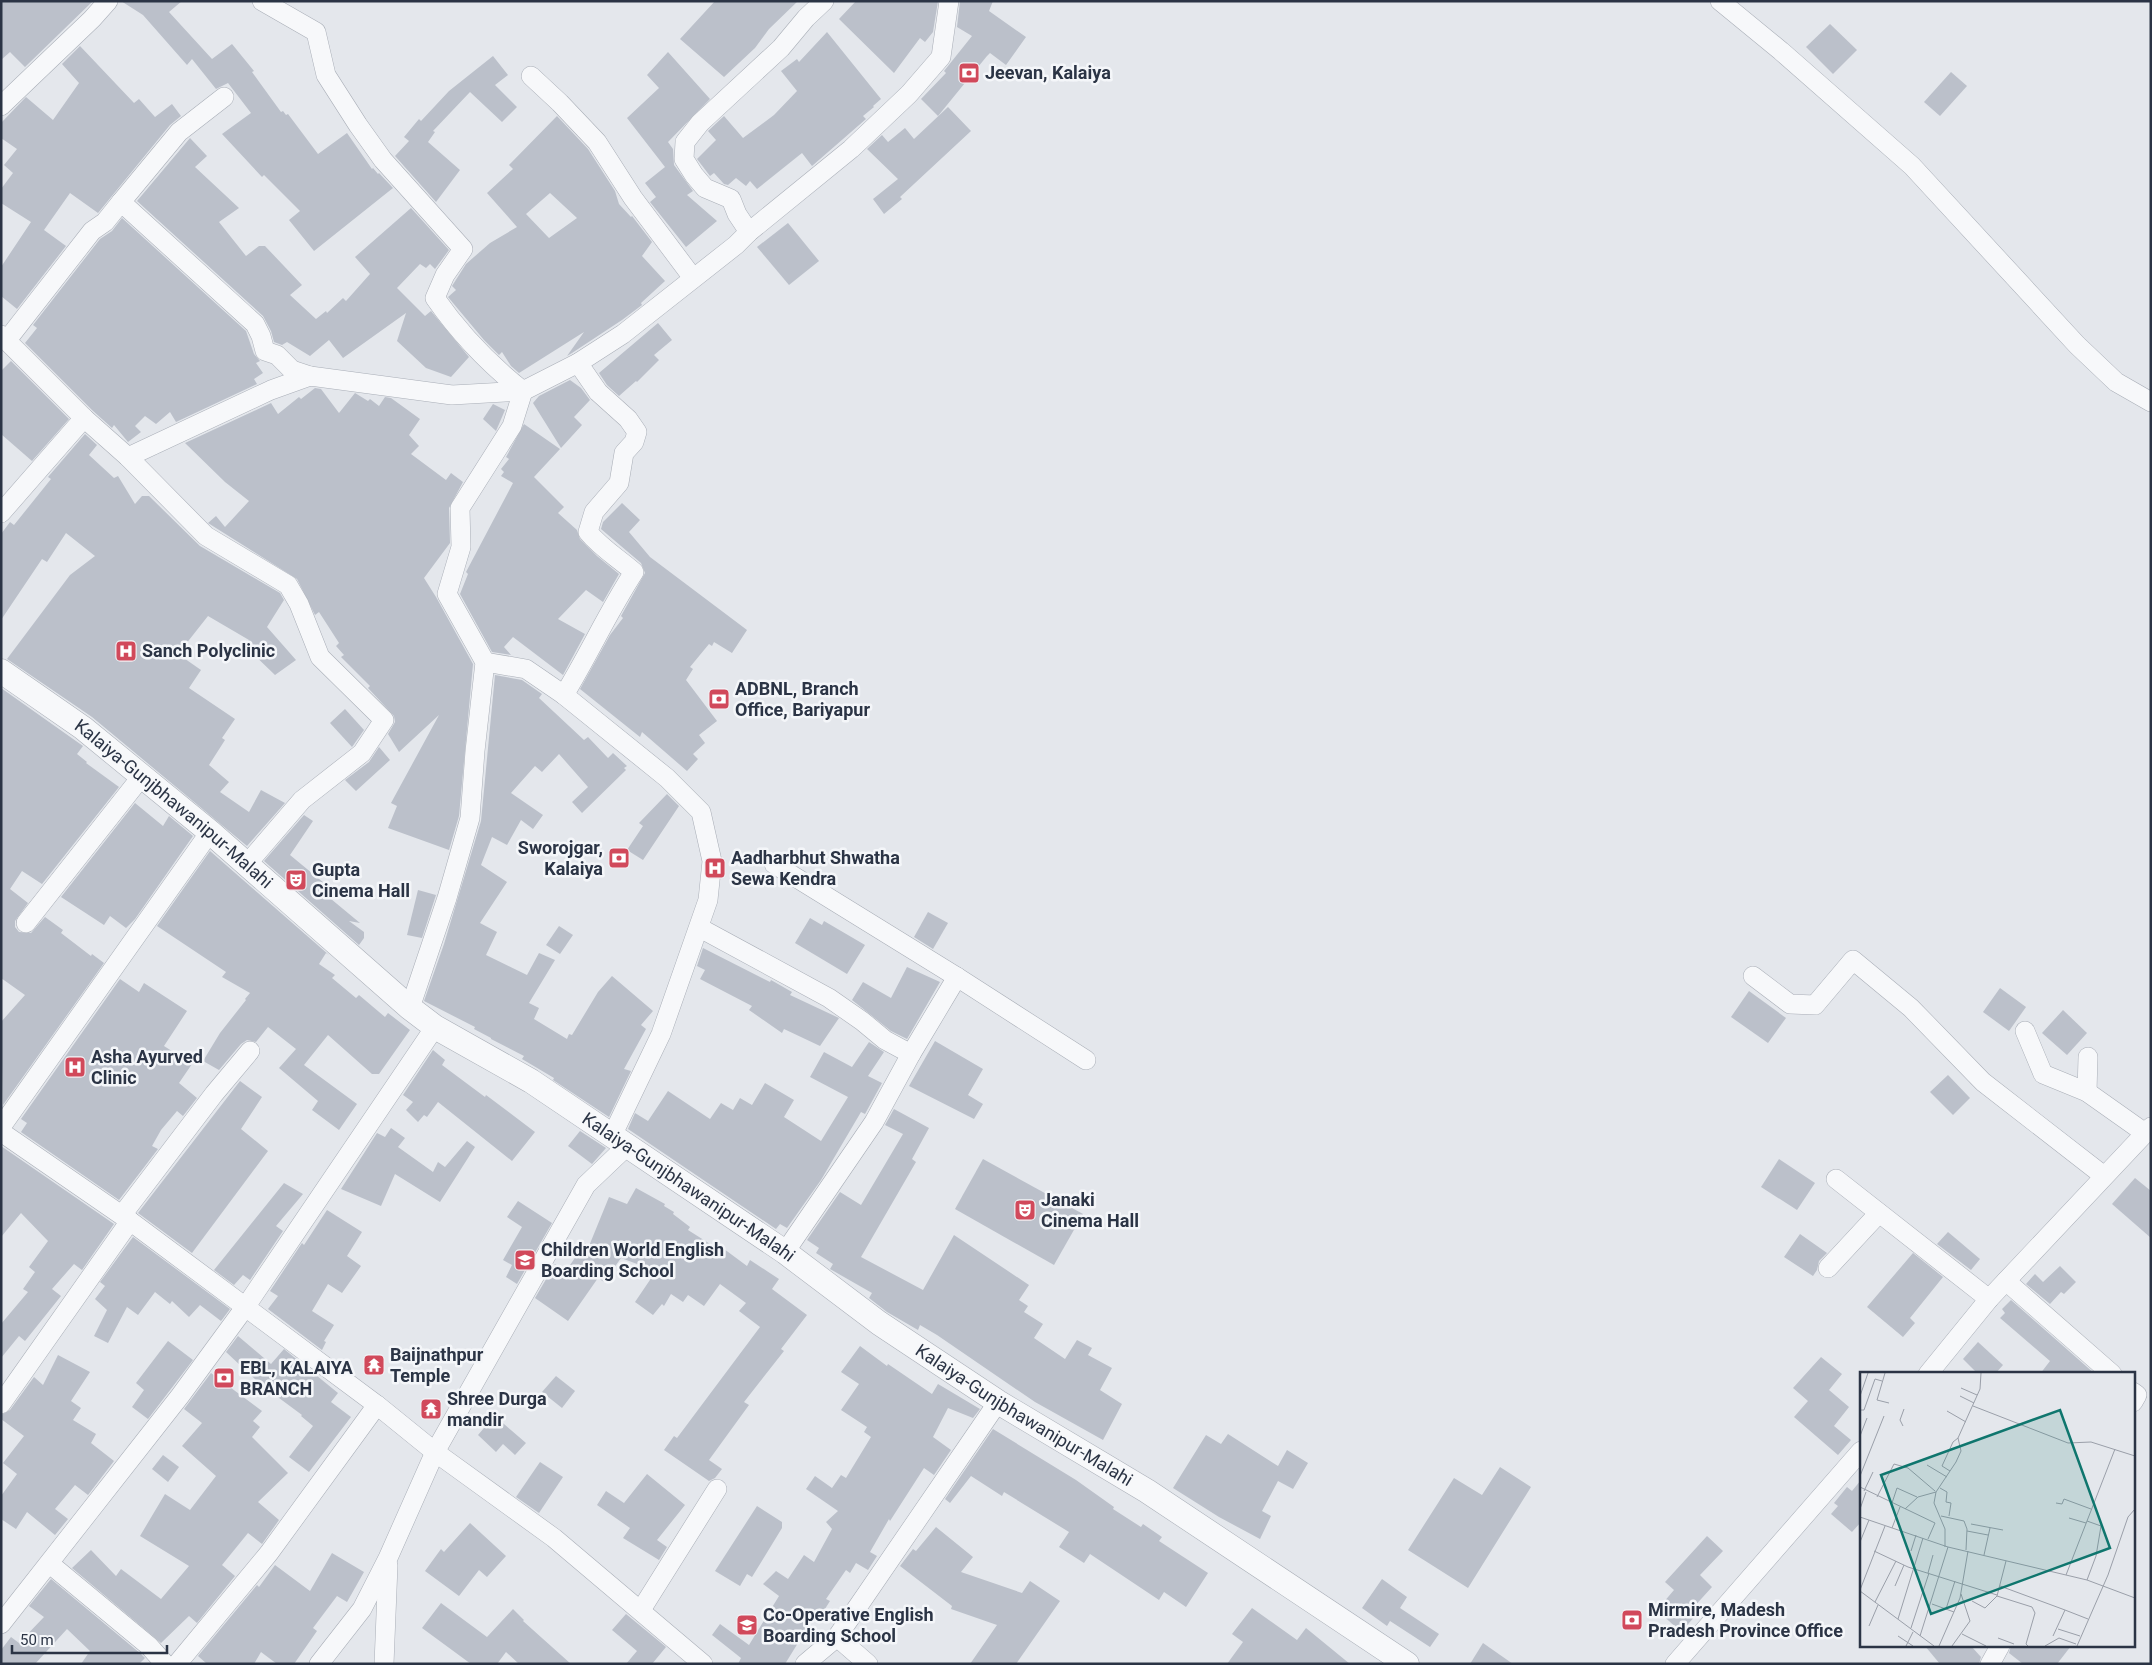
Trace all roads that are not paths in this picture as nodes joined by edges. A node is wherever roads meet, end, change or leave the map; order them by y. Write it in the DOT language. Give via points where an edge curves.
graph roads {
  1 [pos="108,1"];
  2 [pos="262,1"];
  3 [pos="824,1"];
  4 [pos="949,1"];
  5 [pos="1720,1"];
  6 [pos="531,76"];
  7 [pos="224,96"];
  8 [pos="1,106"];
  9 [pos="121,202"];
  10 [pos="749,232"];
  11 [pos="694,278"];
  12 [pos="4,338"];
  13 [pos="578,363"];
  14 [pos="310,376"];
  15 [pos="523,391"];
  16 [pos="2151,402"];
  17 [pos="84,418"];
  18 [pos="128,457"];
  19 [pos="1,513"];
  20 [pos="485,662"];
  21 [pos="1,671"];
  22 [pos="564,695"];
  23 [pos="142,776"];
  24 [pos="210,832"];
  25 [pos="247,864"];
  26 [pos="774,864"];
  27 [pos="26,923"];
  28 [pos="700,928"];
  29 [pos="1753,976"];
  30 [pos="957,977"];
  31 [pos="410,1008"];
  32 [pos="435,1028"];
  33 [pos="2025,1031"];
  34 [pos="250,1052"];
  35 [pos="911,1054"];
  36 [pos="2088,1057"];
  37 [pos="1086,1060"];
  38 [pos="2087,1092"];
  39 [pos="1,1127"];
  40 [pos="2148,1130"];
  41 [pos="1,1132"];
  42 [pos="619,1141"];
  43 [pos="2104,1176"];
  44 [pos="1836,1179"];
  45 [pos="1880,1213"];
  46 [pos="126,1218"];
  47 [pos="785,1252"];
  48 [pos="1828,1268"];
  49 [pos="2006,1281"];
  50 [pos="1989,1299"];
  51 [pos="246,1306"];
  52 [pos="1930,1372"];
  53 [pos="2110,1372"];
  54 [pos="998,1402"];
  55 [pos="1,1404"];
  56 [pos="377,1405"];
  57 [pos="435,1452"];
  58 [pos="1860,1452"];
  59 [pos="717,1490"];
  60 [pos="388,1558"];
  61 [pos="50,1564"];
  62 [pos="641,1610"];
  63 [pos="1,1624"];
  64 [pos="837,1637"];
  65 [pos="1999,1648"];
  66 [pos="165,1664"];
  67 [pos="176,1664"];
  68 [pos="319,1664"];
  69 [pos="384,1664"];
  70 [pos="703,1664"];
  71 [pos="805,1664"];
  72 [pos="868,1664"];
  73 [pos="1407,1664"];
  74 [pos="1675,1664"];
  75 [pos="1990,1664"];
  1 -- 8 [label="street"];
  2 -- 15 [label="street" via="316,32 326,75 358,125 383,160 463,249 435,298 452,323 494,368"];
  3 -- 10 [label="street" via="781,48 700,123 686,142 684,159 694,175 705,188 731,199"];
  4 -- 10 [label="street" via="941,56 909,94 851,149"];
  5 -- 16 [label="street" via="1912,166 2077,345 2116,382"];
  6 -- 11 [label="street" via="597,142 633,198"];
  7 -- 9 [label="street" via="179,132"];
  9 -- 12 [label="street" via="105,222 92,230"];
  9 -- 14 [label="street" via="255,324 265,350 277,355 292,370"];
  10 -- 11 [label="street"];
  11 -- 13 [label="street" via="623,334"];
  12 -- 17 [label="street"];
  13 -- 15 [label="street"];
  13 -- 22 [label="street" via="598,392 628,419 637,432 634,442 624,453 619,483 594,512 588,532 599,546 634,572 616,598"];
  14 -- 15 [label="street" via="452,395"];
  14 -- 18 [label="street" via="271,390"];
  15 -- 20 [label="street" via="512,426 460,508 461,547 447,594"];
  17 -- 18 [label="street"];
  17 -- 19 [label="street"];
  18 -- 25 [label="street" via="206,536 288,585 320,657 384,720 362,753 302,800"];
  20 -- 22 [label="street" via="526,669"];
  20 -- 31 [label="street" via="470,818"];
  21 -- 23 [label="street, Kalaiya-Gunjbhawanipur-Malahi" via="83,728"];
  22 -- 28 [label="street" via="667,778 701,812 712,861 708,900"];
  23 -- 24 [label="street, Kalaiya-Gunjbhawanipur-Malahi"];
  23 -- 27 [label="street"];
  24 -- 25 [label="street, Kalaiya-Gunjbhawanipur-Malahi"];
  24 -- 39 [label="street"];
  25 -- 31 [label="street, Kalaiya-Gunjbhawanipur-Malahi"];
  26 -- 30 [label="street"];
  28 -- 35 [label="street" via="828,998 885,1040"];
  28 -- 42 [label="street"];
  29 -- 43 [label="street" via="1790,1004 1815,1006 1853,960 1911,1008 1983,1082"];
  30 -- 35 [label="street"];
  30 -- 37 [label="street"];
  31 -- 32 [label="street, Kalaiya-Gunjbhawanipur-Malahi"];
  32 -- 42 [label="street, Kalaiya-Gunjbhawanipur-Malahi" via="531,1081"];
  32 -- 51 [label="street"];
  33 -- 38 [label="street" via="2043,1074"];
  34 -- 46 [label="street" via="214,1094"];
  35 -- 47 [label="street" via="874,1122"];
  36 -- 38 [label="street"];
  38 -- 40 [label="street"];
  40 -- 43 [label="street"];
  41 -- 46 [label="street"];
  42 -- 47 [label="street, Kalaiya-Gunjbhawanipur-Malahi"];
  42 -- 57 [label="street" via="586,1185"];
  43 -- 49 [label="street"];
  44 -- 45 [label="street"];
  45 -- 48 [label="street"];
  45 -- 50 [label="street"];
  46 -- 51 [label="street"];
  46 -- 55 [label="street"];
  47 -- 54 [label="street, Kalaiya-Gunjbhawanipur-Malahi" via="879,1323"];
  49 -- 50 [label="street"];
  49 -- 53 [label="street"];
  50 -- 52 [label="street"];
  51 -- 56 [label="street"];
  51 -- 61 [label="street"];
  54 -- 64 [label="street"];
  54 -- 73 [label="street, Kalaiya-Gunjbhawanipur-Malahi" via="1146,1491"];
  56 -- 57 [label="street"];
  56 -- 67 [label="street" via="269,1554"];
  57 -- 60 [label="street"];
  57 -- 62 [label="street" via="554,1538"];
  58 -- 74 [label="street"];
  59 -- 62 [label="street"];
  60 -- 68 [label="street" via="362,1609"];
  60 -- 69 [label="street"];
  61 -- 63 [label="street"];
  61 -- 66 [label="street" via="149,1646"];
  62 -- 70 [label="street"];
  64 -- 71 [label="street"];
  64 -- 72 [label="street"];
  65 -- 75 [label="street"];
}
